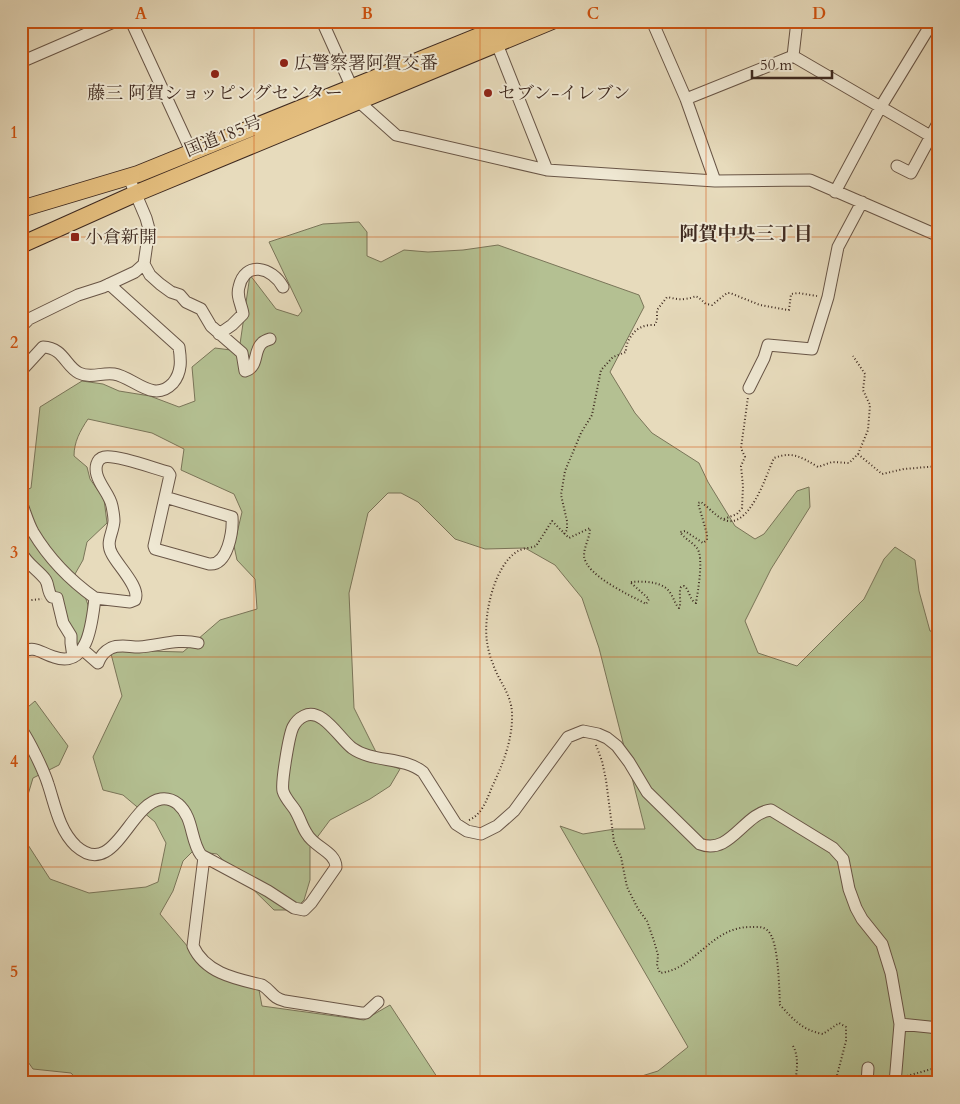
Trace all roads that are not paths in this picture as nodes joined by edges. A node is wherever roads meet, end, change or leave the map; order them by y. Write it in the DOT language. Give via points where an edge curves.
graph roads {
  1 [pos="116,21"];
  2 [pos="131,21"];
  3 [pos="322,21"];
  4 [pos="516,21"];
  5 [pos="552,21"];
  6 [pos="652,21"];
  7 [pos="797,21"];
  8 [pos="933,21"];
  9 [pos="497,44"];
  10 [pos="793,56"];
  11 [pos="21,62"];
  12 [pos="355,95"];
  13 [pos="686,99"];
  14 [pos="880,108"];
  15 [pos="939,121"];
  16 [pos="934,139"];
  17 [pos="192,153"];
  18 [pos="897,166"];
  19 [pos="548,170"];
  20 [pos="130,178"];
  21 [pos="715,180"];
  22 [pos="835,192"];
  23 [pos="136,193"];
  24 [pos="862,202"];
  25 [pos="21,209"];
  26 [pos="21,221"];
  27 [pos="21,233"];
  28 [pos="939,236"];
  29 [pos="21,245"];
  30 [pos="144,264"];
  31 [pos="110,284"];
  32 [pos="283,287"];
  33 [pos="21,327"];
  34 [pos="219,334"];
  35 [pos="270,339"];
  36 [pos="21,370"];
  37 [pos="749,388"];
  38 [pos="165,497"];
  39 [pos="22,507"];
  40 [pos="22,556"];
  41 [pos="95,598"];
  42 [pos="198,643"];
  43 [pos="21,652"];
  44 [pos="78,653"];
  45 [pos="21,729"];
  46 [pos="204,857"];
  47 [pos="378,1002"];
  48 [pos="900,1024"];
  49 [pos="939,1028"];
  50 [pos="868,1068"];
  51 [pos="895,1081"];
  52 [pos="867,1083"];
  1 -- 11 [label="street"];
  2 -- 17 [label="street"];
  3 -- 12 [label="street"];
  4 -- 12 [label="highway, 国道185号"];
  5 -- 9 [label="highway, 国道185号"];
  6 -- 13 [label="street"];
  7 -- 10 [label="street"];
  8 -- 14 [label="street"];
  9 -- 12 [label="highway, 国道185号" via="378,95"];
  9 -- 19 [label="street"];
  10 -- 13 [label="street"];
  10 -- 14 [label="street"];
  12 -- 17 [label="highway, 国道185号"];
  12 -- 19 [label="street" via="396,135"];
  12 -- 23 [label="highway, 国道185号"];
  13 -- 21 [label="street"];
  14 -- 16 [label="street"];
  14 -- 22 [label="street"];
  15 -- 16 [label="street"];
  16 -- 18 [label="street" via="910,173"];
  17 -- 20 [label="highway, 国道185号"];
  19 -- 21 [label="street"];
  20 -- 23 [label="street"];
  20 -- 25 [label="highway, 国道185号"];
  20 -- 26 [label="highway"];
  21 -- 22 [label="street" via="810,180"];
  22 -- 24 [label="street"];
  23 -- 27 [label="highway"];
  23 -- 29 [label="highway, 国道185号"];
  23 -- 30 [label="street" via="149,229"];
  24 -- 28 [label="street"];
  24 -- 37 [label="street" via="838,247 828,297 812,349 768,345"];
  30 -- 31 [label="street"];
  30 -- 34 [label="street" via="150,275 170,292 201,308"];
  31 -- 33 [label="street" via="28,319"];
  31 -- 36 [label="street" via="179,347 180,370 168,388 157,391 114,374 89,376 78,373 50,347 43,347"];
  32 -- 34 [label="street" via="280,281 262,269 247,273 238,288 243,314"];
  34 -- 35 [label="street" via="242,353 245,370 255,364 258,349"];
  38 -- 38 [label="street" via="155,548 209,564 221,561 229,543 232,517"];
  38 -- 41 [label="street" via="168,472 115,457 98,461 97,475 112,505 114,520 109,548 132,583 137,597 130,602"];
  39 -- 41 [label="street" via="32,531 52,557 77,585"];
  40 -- 44 [label="street" via="46,580 52,597 57,598 63,623 71,636 70,643"];
  41 -- 44 [label="street" via="89,635"];
  42 -- 44 [label="street" via="180,640 139,647 115,647 109,649 98,663"];
  43 -- 44 [label="street" via="35,649 64,659"];
  45 -- 46 [label="street" via="47,782 58,818 78,848 87,853 103,854 146,806 159,799 170,799 187,815 196,847"];
  46 -- 47 [label="street" via="193,946 212,968 226,976 262,985 277,999 285,1001 361,1013 366,1013"];
  46 -- 48 [label="street" via="294,908 304,910 334,872 336,862 310,841 283,790 288,745 293,728 304,716 318,716 326,721 358,751 416,767 423,772 456,824 481,834 497,826 522,802 568,737 583,731 593,733 617,746 647,792 700,844 724,843 760,812 771,810 840,854 856,908 882,944"];
  48 -- 49 [label="street"];
  48 -- 51 [label="street"];
  50 -- 52 [label="street"];
}
